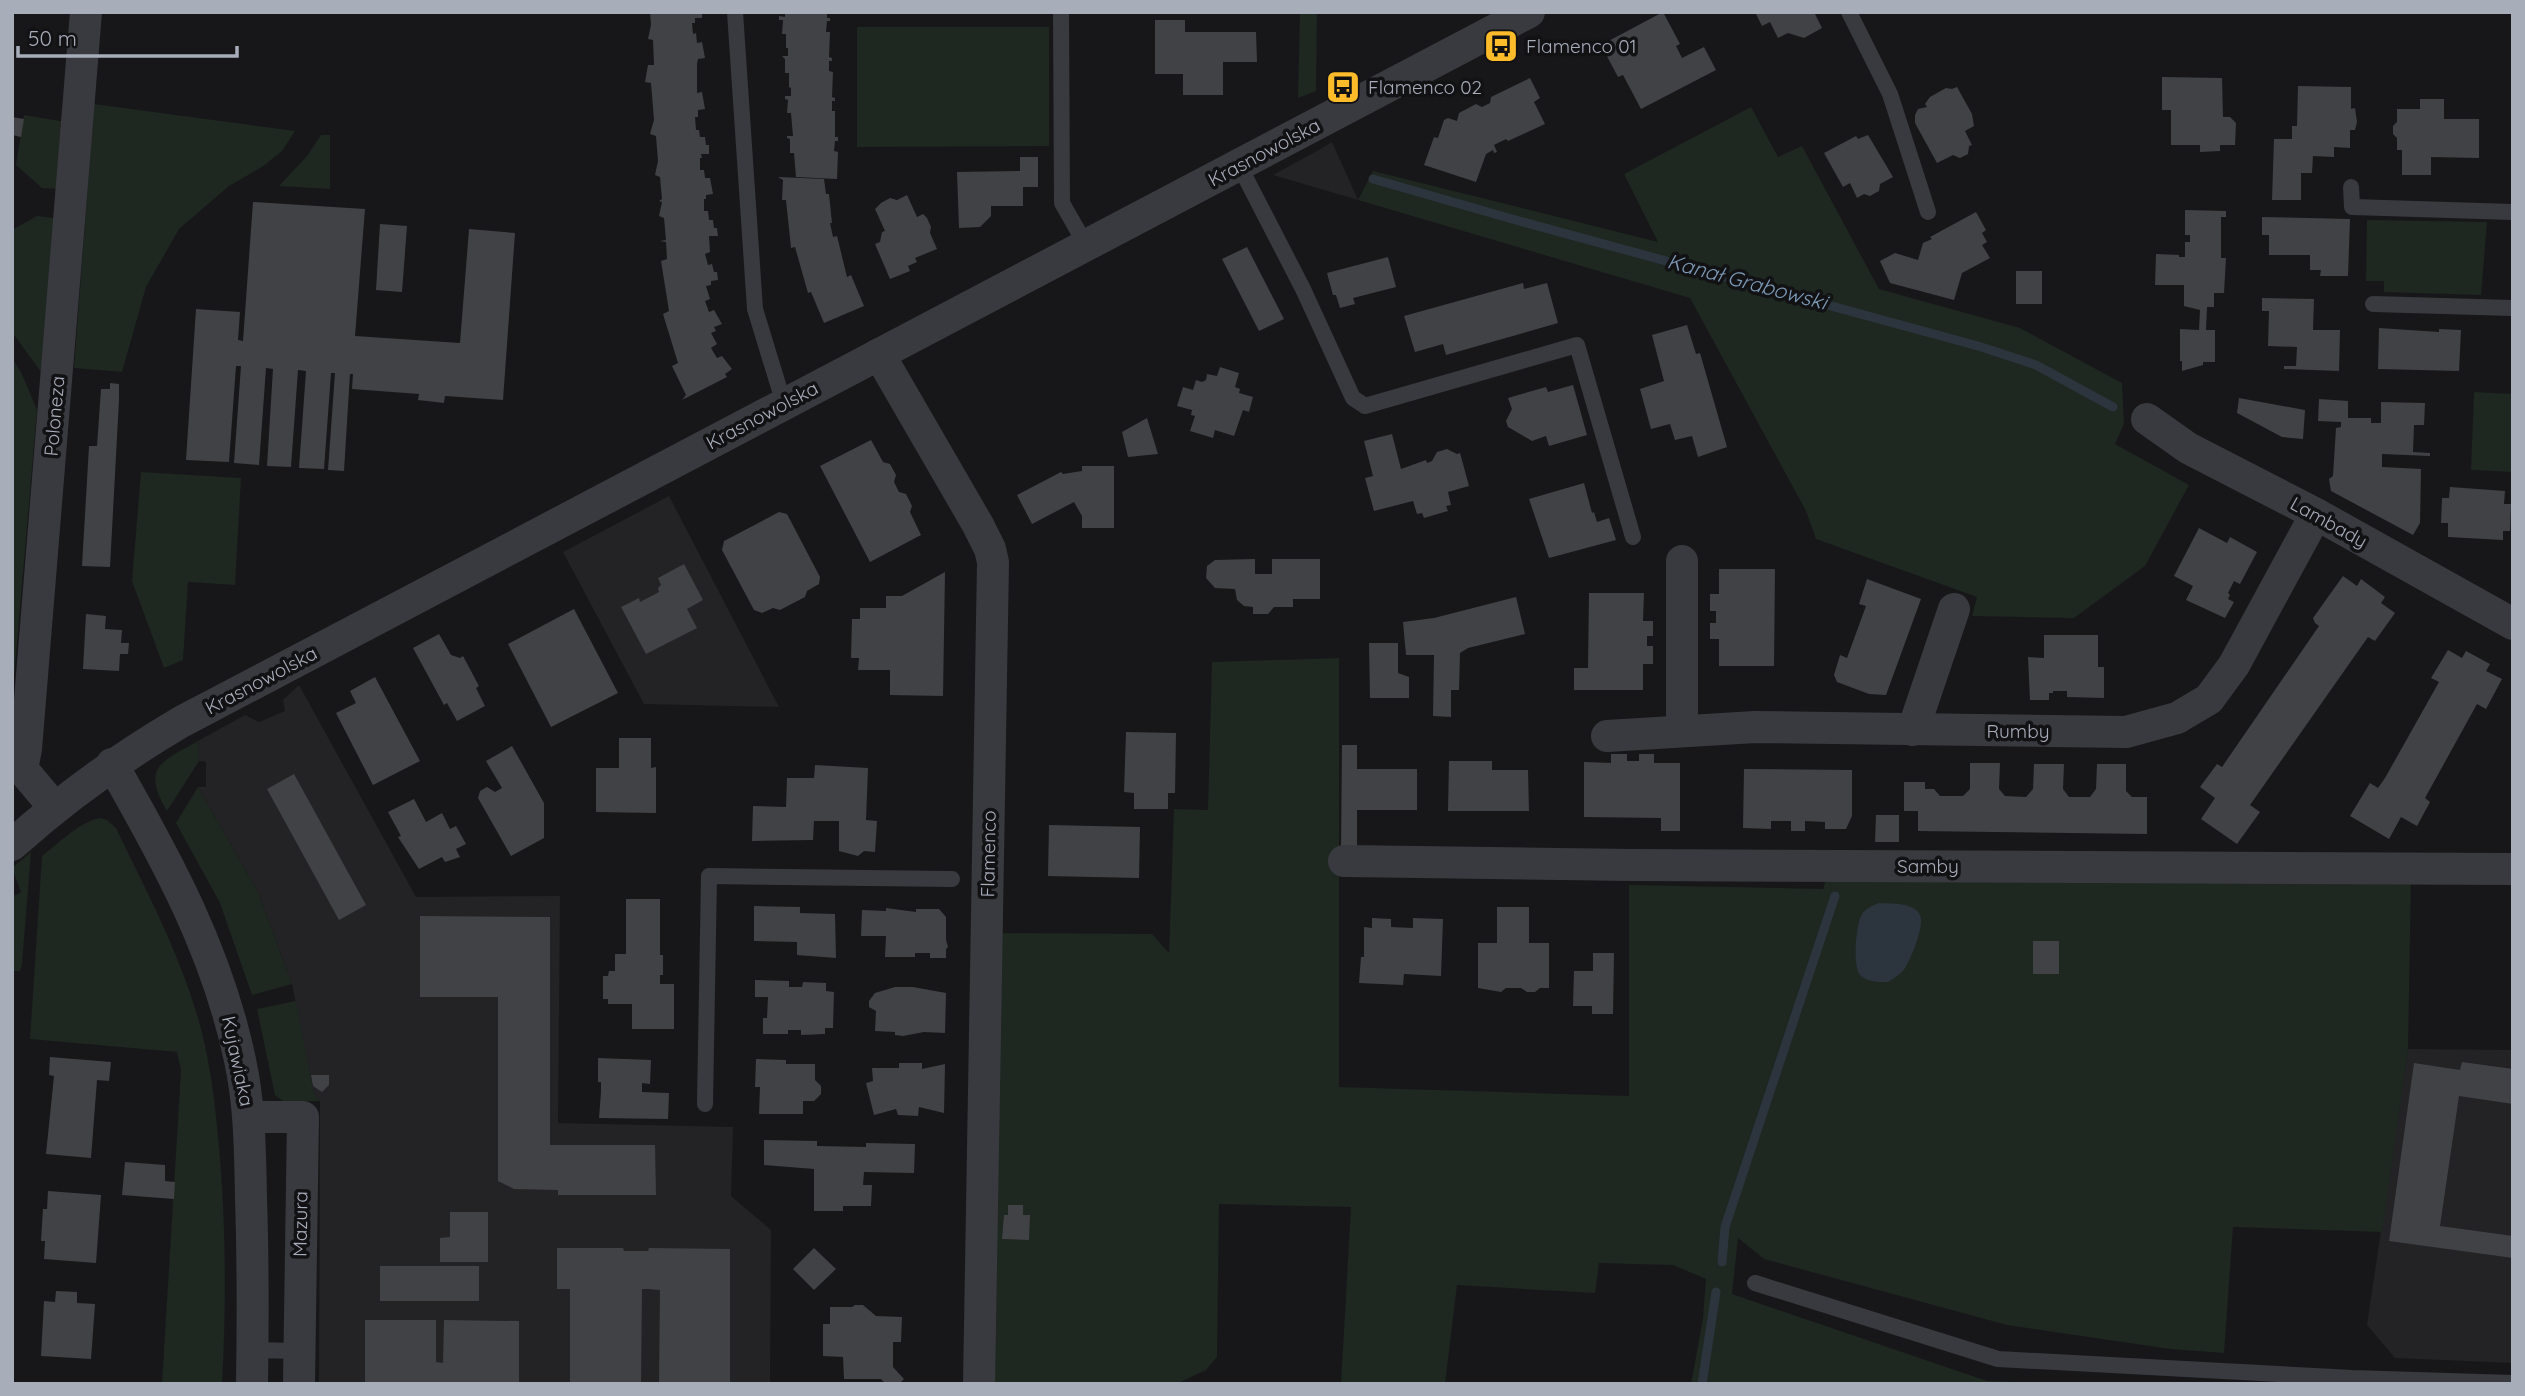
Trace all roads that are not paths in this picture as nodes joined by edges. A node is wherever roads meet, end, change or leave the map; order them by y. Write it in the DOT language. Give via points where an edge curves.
graph roads {
  1 [pos="86,12"];
  2 [pos="736,12"];
  3 [pos="1061,12"];
  4 [pos="1849,12"];
  5 [pos="1509,17"];
  6 [pos="1239,165"];
  7 [pos="2351,187"];
  8 [pos="1928,212"];
  9 [pos="2513,212"];
  10 [pos="1086,245"];
  11 [pos="2373,304"];
  12 [pos="2513,308"];
  13 [pos="879,354"];
  14 [pos="784,404"];
  15 [pos="2147,419"];
  16 [pos="2316,514"];
  17 [pos="1633,537"];
  18 [pos="1682,561"];
  19 [pos="1954,608"];
  20 [pos="2513,624"];
  21 [pos="1682,730"];
  22 [pos="1913,730"];
  23 [pos="1607,736"];
  24 [pos="112,764"];
  25 [pos="17,768"];
  26 [pos="54,807"];
  27 [pos="12,845"];
  28 [pos="1344,861"];
  29 [pos="2513,869"];
  30 [pos="952,878"];
  31 [pos="705,1104"];
  32 [pos="249,1117"];
  33 [pos="1755,1283"];
  34 [pos="253,1350"];
  35 [pos="298,1351"];
  36 [pos="2513,1383"];
  37 [pos="252,1384"];
  38 [pos="299,1384"];
  39 [pos="979,1384"];
  1 -- 25 [label="street, Poloneza" via="26,749"];
  2 -- 14 [label="lane" via="755,309"];
  3 -- 10 [label="lane" via="1062,203"];
  4 -- 8 [label="lane" via="1890,94"];
  5 -- 6 [label="street, Krasnowolska"];
  6 -- 10 [label="street, Krasnowolska"];
  6 -- 17 [label="lane" via="1353,398 1365,405 1577,345"];
  7 -- 9 [label="lane" via="2352,207"];
  10 -- 13 [label="street, Krasnowolska"];
  11 -- 12 [label="lane"];
  13 -- 14 [label="street, Krasnowolska"];
  13 -- 39 [label="street, Flamenco" via="985,537 993,562"];
  14 -- 24 [label="street, Krasnowolska" via="254,681"];
  15 -- 16 [label="street, Lambady" via="2188,448"];
  16 -- 20 [label="street, Lambady"];
  16 -- 22 [label="street, Rumby" via="2234,665 2209,699 2177,718 2126,732"];
  18 -- 21 [label="street"];
  19 -- 22 [label="street"];
  21 -- 22 [label="street, Rumby"];
  21 -- 23 [label="street, Rumby"];
  24 -- 26 [label="street, Krasnowolska"];
  24 -- 32 [label="street, Kujawiaka" via="177,881 204,941 227,1006"];
  25 -- 26 [label="street, Poloneza"];
  26 -- 27 [label="street, Krasnowolska"];
  28 -- 29 [label="street, Samby"];
  30 -- 31 [label="lane" via="709,876"];
  32 -- 34 [label="street, Kujawiaka"];
  32 -- 35 [label="street, Mazura" via="303,1117"];
  33 -- 36 [label="lane" via="1998,1359"];
  34 -- 35 [label="lane"];
  34 -- 37 [label="street, Kujawiaka"];
  35 -- 38 [label="street, Mazura"];
}
